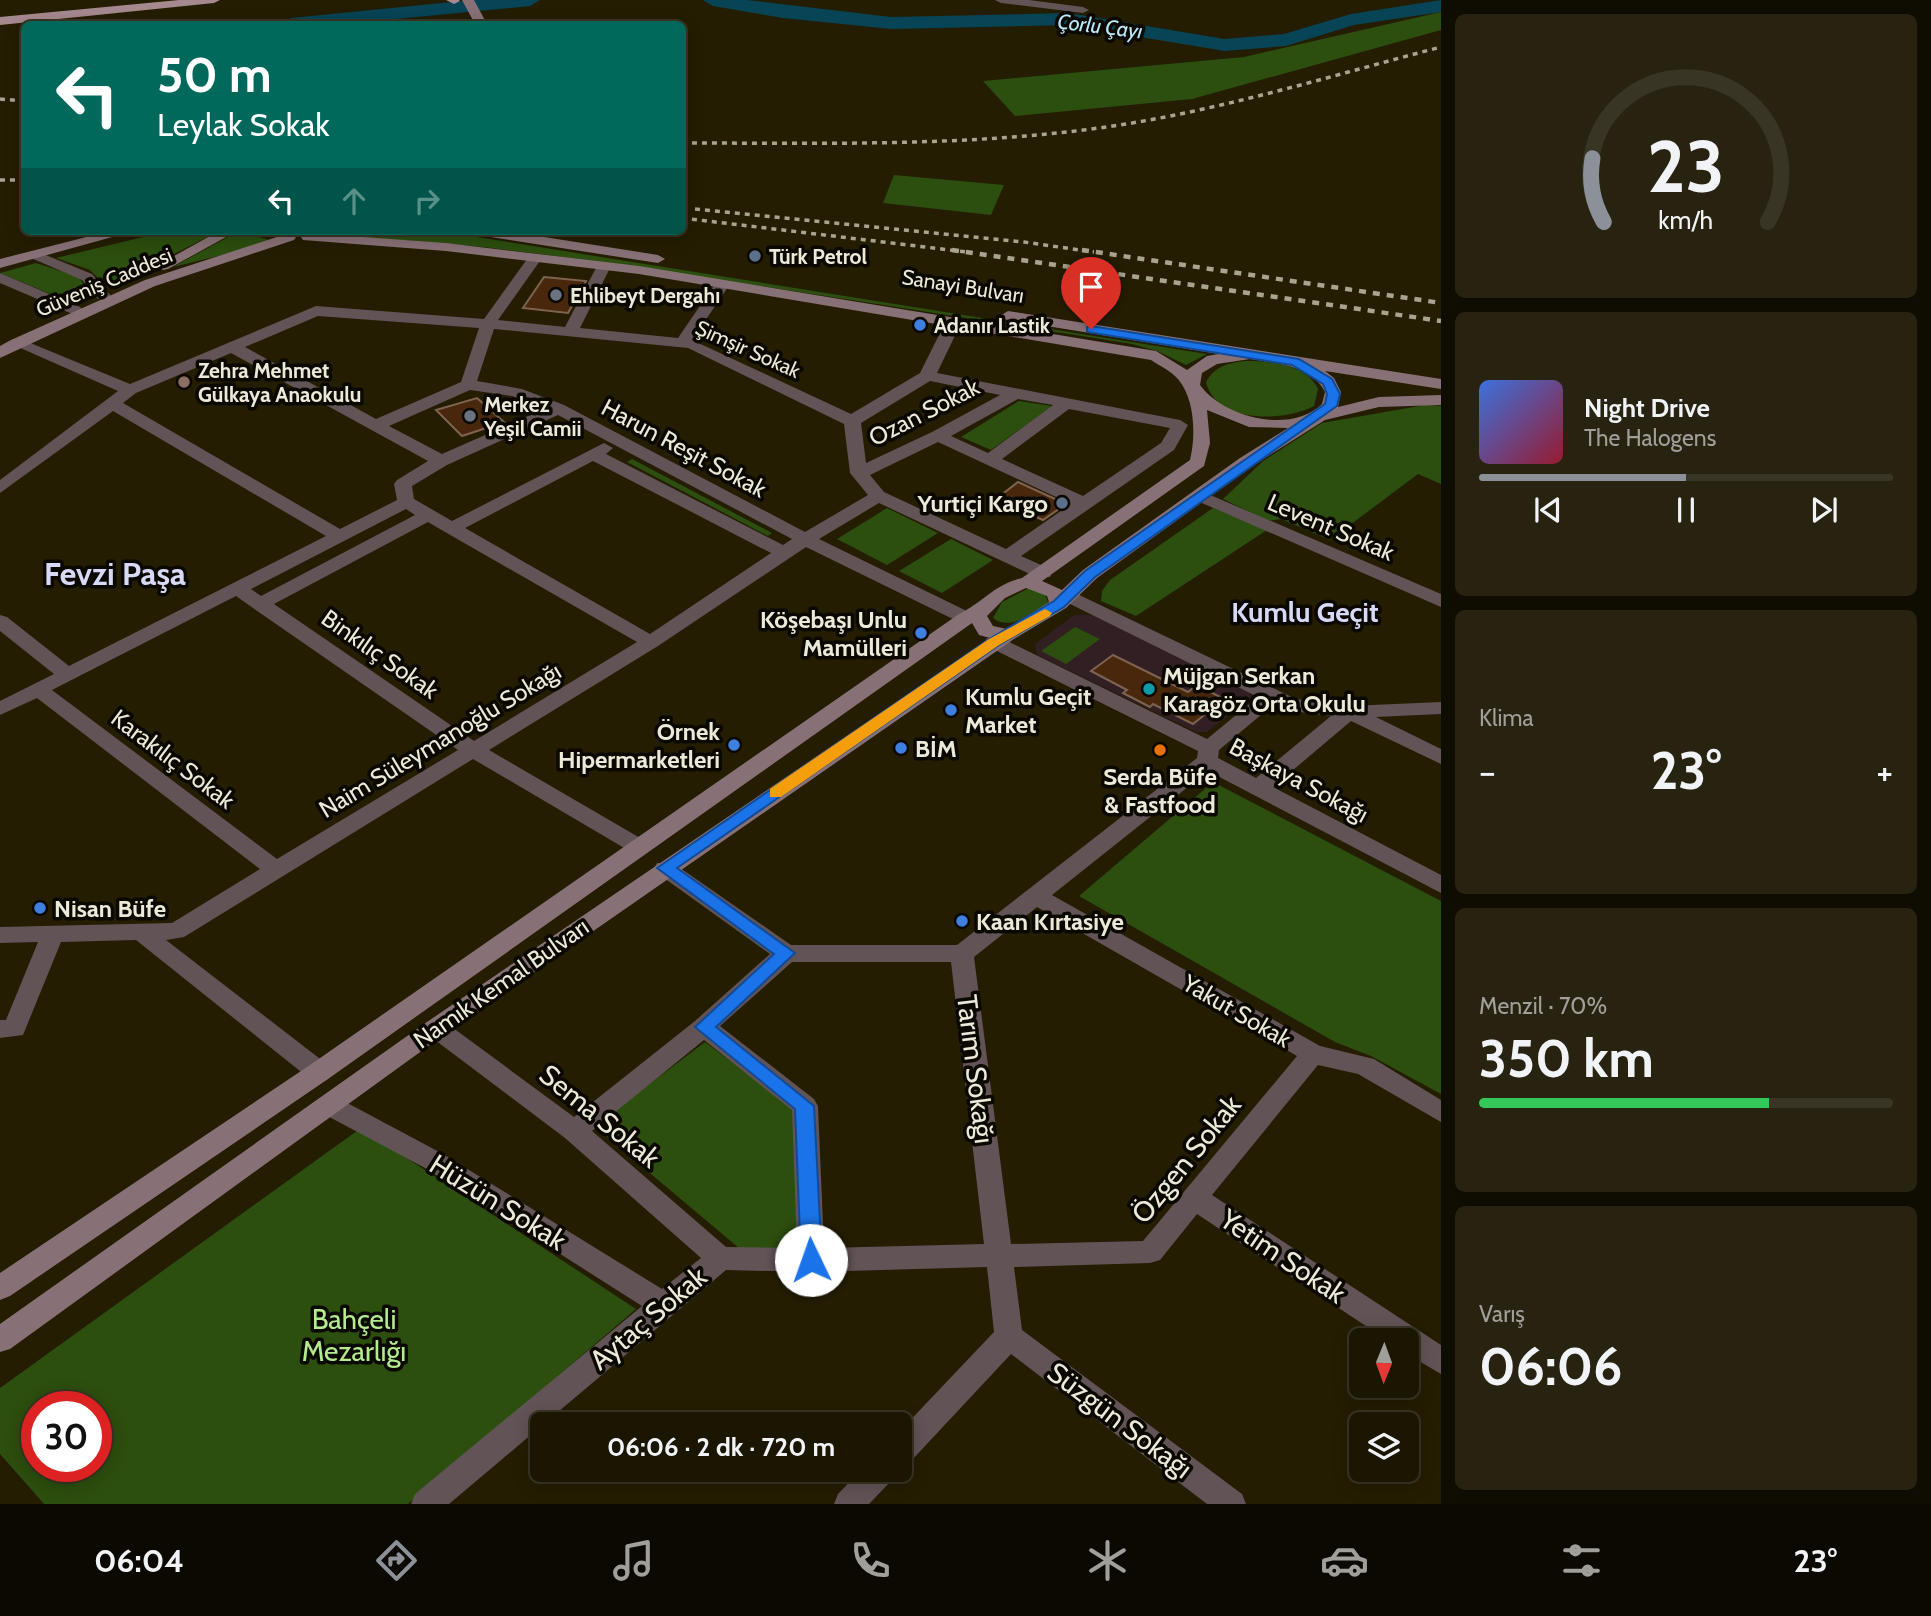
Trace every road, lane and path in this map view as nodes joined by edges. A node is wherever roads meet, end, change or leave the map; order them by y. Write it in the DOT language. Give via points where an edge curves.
graph roads {
  1 [pos="122,0"];
  2 [pos="214,0"];
  3 [pos="453,0"];
  4 [pos="468,0"];
  5 [pos="1001,0"];
  6 [pos="1083,10"];
  7 [pos="0,13"];
  8 [pos="0,21"];
  9 [pos="472,21"];
  10 [pos="473,21"];
  11 [pos="112,235"];
  12 [pos="121,235"];
  13 [pos="222,235"];
  14 [pos="280,235"];
  15 [pos="317,235"];
  16 [pos="503,235"];
  17 [pos="289,237"];
  18 [pos="308,237"];
  19 [pos="77,244"];
  20 [pos="36,255"];
  21 [pos="535,258"];
  22 [pos="0,264"];
  23 [pos="604,266"];
  24 [pos="0,277"];
  25 [pos="722,284"];
  26 [pos="103,296"];
  27 [pos="75,310"];
  28 [pos="954,321"];
  29 [pos="488,324"];
  30 [pos="569,332"];
  31 [pos="18,343"];
  32 [pos="682,343"];
  33 [pos="231,346"];
  34 [pos="0,353"];
  35 [pos="1272,356"];
  36 [pos="927,376"];
  37 [pos="1190,384"];
  38 [pos="1441,384"];
  39 [pos="468,385"];
  40 [pos="130,390"];
  41 [pos="1012,395"];
  42 [pos="1441,400"];
  43 [pos="1069,401"];
  44 [pos="113,404"];
  45 [pos="558,409"];
  46 [pos="1320,416"];
  47 [pos="852,421"];
  48 [pos="376,425"];
  49 [pos="938,436"];
  50 [pos="619,441"];
  51 [pos="593,454"];
  52 [pos="989,460"];
  53 [pos="441,461"];
  54 [pos="859,473"];
  55 [pos="0,488"];
  56 [pos="878,496"];
  57 [pos="1201,496"];
  58 [pos="406,502"];
  59 [pos="1085,504"];
  60 [pos="428,515"];
  61 [pos="451,528"];
  62 [pos="339,536"];
  63 [pos="805,539"];
  64 [pos="784,553"];
  65 [pos="1009,555"];
  66 [pos="1035,578"];
  67 [pos="237,588"];
  68 [pos="1064,600"];
  69 [pos="1441,601"];
  70 [pos="260,604"];
  71 [pos="972,615"];
  72 [pos="1,623"];
  73 [pos="1001,638"];
  74 [pos="651,642"];
  75 [pos="68,675"];
  76 [pos="38,690"];
  77 [pos="1273,695"];
  78 [pos="1441,708"];
  79 [pos="0,709"];
  80 [pos="1349,712"];
  81 [pos="473,750"];
  82 [pos="1208,754"];
  83 [pos="1441,757"];
  84 [pos="1257,789"];
  85 [pos="639,847"];
  86 [pos="665,868"];
  87 [pos="276,870"];
  88 [pos="1441,885"];
  89 [pos="1038,897"];
  90 [pos="141,932"];
  91 [pos="54,934"];
  92 [pos="0,935"];
  93 [pos="786,953"];
  94 [pos="962,954"];
  95 [pos="704,1027"];
  96 [pos="436,1028"];
  97 [pos="5,1033"];
  98 [pos="1312,1054"];
  99 [pos="319,1072"];
  100 [pos="330,1105"];
  101 [pos="1441,1112"];
  102 [pos="573,1131"];
  103 [pos="1195,1198"];
  104 [pos="1000,1254"];
  105 [pos="720,1258"];
  106 [pos="811,1260"];
  107 [pos="0,1287"];
  108 [pos="664,1305"];
  109 [pos="1009,1336"];
  110 [pos="0,1340"];
  111 [pos="1441,1361"];
  112 [pos="912,1438"];
  113 [pos="870,1482"];
  114 [pos="426,1504"];
  115 [pos="849,1504"];
  116 [pos="1231,1504"];
  1 -- 7 [label="main road"];
  2 -- 8 [label="main road"];
  3 -- 9 [label="main road"];
  4 -- 10 [label="main road"];
  5 -- 6 [label="street"];
  11 -- 19 [label="main road"];
  12 -- 19 [label="main road"];
  13 -- 26 [label="main road, Güveniş Caddesi"];
  14 -- 17 [label="main road"];
  15 -- 18 [label="main road"];
  16 -- 35 [label="main road, Sanayi Bulvarı"];
  17 -- 18 [label="main road"];
  17 -- 31 [label="main road, Güveniş Caddesi" via="150,283"];
  18 -- 21 [label="main road, Sanayi Bulvarı"];
  19 -- 20 [label="main road"];
  20 -- 22 [label="main road"];
  20 -- 26 [label="street" via="87,277"];
  21 -- 23 [label="main road, Sanayi Bulvarı"];
  21 -- 29 [label="street"];
  23 -- 25 [label="main road, Sanayi Bulvarı"];
  23 -- 30 [label="street"];
  24 -- 27 [label="street"];
  25 -- 28 [label="main road, Sanayi Bulvarı"];
  25 -- 32 [label="street"];
  26 -- 27 [label="main road, Güveniş Caddesi"];
  27 -- 31 [label="main road, Güveniş Caddesi"];
  28 -- 36 [label="street"];
  28 -- 37 [label="main road, Sanayi Bulvarı" via="1156,356"];
  29 -- 30 [label="street, Şimşir Sokak"];
  29 -- 33 [label="street, Şimşir Sokak" via="316,311"];
  29 -- 39 [label="street"];
  30 -- 32 [label="street, Şimşir Sokak"];
  31 -- 34 [label="main road, Güveniş Caddesi"];
  31 -- 40 [label="street"];
  32 -- 47 [label="street, Şimşir Sokak"];
  33 -- 40 [label="street"];
  33 -- 48 [label="street"];
  35 -- 37 [label="main road" via="1213,359 1192,374"];
  35 -- 38 [label="main road, Sanayi Bulvarı"];
  35 -- 46 [label="main road" via="1295,362 1328,382 1334,394 1331,406"];
  36 -- 41 [label="street"];
  36 -- 47 [label="street"];
  37 -- 46 [label="main road, Sanayi Bulvarı" via="1209,407 1253,422 1289,423"];
  37 -- 66 [label="main road, Namık Kemal Bulvarı" via="1205,443 1198,462"];
  39 -- 45 [label="street, Harun Reşit Sokak" via="516,392"];
  39 -- 48 [label="street"];
  40 -- 44 [label="street"];
  41 -- 43 [label="street"];
  41 -- 49 [label="street, Ozan Sokak"];
  42 -- 46 [label="main road" via="1379,402"];
  43 -- 52 [label="street"];
  43 -- 59 [label="street" via="1180,425 1168,446"];
  44 -- 55 [label="street"];
  44 -- 62 [label="street"];
  45 -- 50 [label="street, Harun Reşit Sokak"];
  45 -- 53 [label="street"];
  46 -- 57 [label="main road, Namık Kemal Bulvarı" via="1245,462"];
  47 -- 54 [label="street"];
  48 -- 53 [label="street"];
  49 -- 52 [label="street"];
  49 -- 54 [label="street, Ozan Sokak"];
  50 -- 51 [label="street"];
  50 -- 63 [label="street, Harun Reşit Sokak"];
  51 -- 61 [label="street"];
  51 -- 64 [label="street, Harun Reşit Sokak"];
  52 -- 59 [label="street"];
  53 -- 58 [label="street" via="403,484"];
  54 -- 56 [label="street"];
  56 -- 63 [label="street, Naim Süleymanoğlu Sokağı"];
  56 -- 65 [label="street"];
  57 -- 68 [label="main road, Namık Kemal Bulvarı" via="1090,574"];
  57 -- 69 [label="street, Levent Sokak"];
  58 -- 60 [label="street"];
  58 -- 62 [label="street"];
  59 -- 65 [label="street"];
  60 -- 61 [label="street"];
  60 -- 70 [label="street"];
  61 -- 74 [label="street"];
  62 -- 67 [label="street"];
  63 -- 64 [label="street, Naim Süleymanoğlu Sokağı"];
  63 -- 71 [label="street, Harun Reşit Sokak"];
  64 -- 74 [label="street, Naim Süleymanoğlu Sokağı"];
  65 -- 66 [label="street"];
  66 -- 68 [label="main road"];
  66 -- 71 [label="main road, Namık Kemal Bulvarı" via="1017,584"];
  67 -- 70 [label="street, Binkılıç Sokak"];
  67 -- 75 [label="street"];
  68 -- 73 [label="main road, Namık Kemal Bulvarı"];
  68 -- 77 [label="street"];
  70 -- 81 [label="street, Binkılıç Sokak"];
  71 -- 73 [label="main road" via="986,631"];
  71 -- 85 [label="main road, Namık Kemal Bulvarı"];
  72 -- 75 [label="street"];
  73 -- 82 [label="street, Başkaya Sokağı"];
  73 -- 86 [label="main road, Namık Kemal Bulvarı"];
  74 -- 81 [label="street, Naim Süleymanoğlu Sokağı"];
  75 -- 76 [label="street"];
  76 -- 79 [label="street"];
  76 -- 87 [label="street, Karakılıç Sokak"];
  77 -- 80 [label="street" via="1292,705"];
  77 -- 82 [label="street"];
  78 -- 80 [label="street"];
  80 -- 83 [label="street"];
  80 -- 84 [label="street"];
  81 -- 85 [label="street, Binkılıç Sokak"];
  81 -- 87 [label="street, Naim Süleymanoğlu Sokağı"];
  82 -- 84 [label="street, Başkaya Sokağı"];
  82 -- 89 [label="street"];
  84 -- 88 [label="street, Başkaya Sokağı"];
  85 -- 99 [label="main road, Namık Kemal Bulvarı"];
  86 -- 93 [label="street"];
  86 -- 96 [label="main road, Namık Kemal Bulvarı"];
  87 -- 90 [label="street, Naim Süleymanoğlu Sokağı" via="176,931"];
  89 -- 94 [label="street"];
  89 -- 98 [label="street, Yakut Sokak"];
  90 -- 91 [label="street, Naim Süleymanoğlu Sokağı"];
  90 -- 99 [label="street"];
  91 -- 92 [label="street, Naim Süleymanoğlu Sokağı"];
  91 -- 97 [label="street"];
  93 -- 94 [label="street"];
  93 -- 95 [label="street"];
  94 -- 104 [label="street, Tarım Sokağı"];
  95 -- 102 [label="street"];
  95 -- 106 [label="street" via="805,1106"];
  96 -- 100 [label="main road, Namık Kemal Bulvarı"];
  96 -- 102 [label="street, Sema Sokak"];
  98 -- 101 [label="street, Yakut Sokak" via="1365,1066"];
  98 -- 103 [label="street, Özgen Sokak"];
  99 -- 107 [label="main road, Namık Kemal Bulvarı"];
  100 -- 108 [label="street, Hüzün Sokak" via="434,1161"];
  100 -- 110 [label="main road, Namık Kemal Bulvarı"];
  102 -- 105 [label="street, Sema Sokak"];
  103 -- 104 [label="street, Özgen Sokak" via="1150,1252"];
  103 -- 111 [label="street, Yetim Sokak"];
  104 -- 106 [label="street, Aytaç Sokak"];
  104 -- 109 [label="street, Tarım Sokağı"];
  105 -- 106 [label="street, Aytaç Sokak"];
  105 -- 108 [label="street, Aytaç Sokak"];
  108 -- 114 [label="street, Aytaç Sokak"];
  109 -- 112 [label="street"];
  109 -- 116 [label="street, Süzgün Sokağı"];
  113 -- 115 [label="street"];
}
